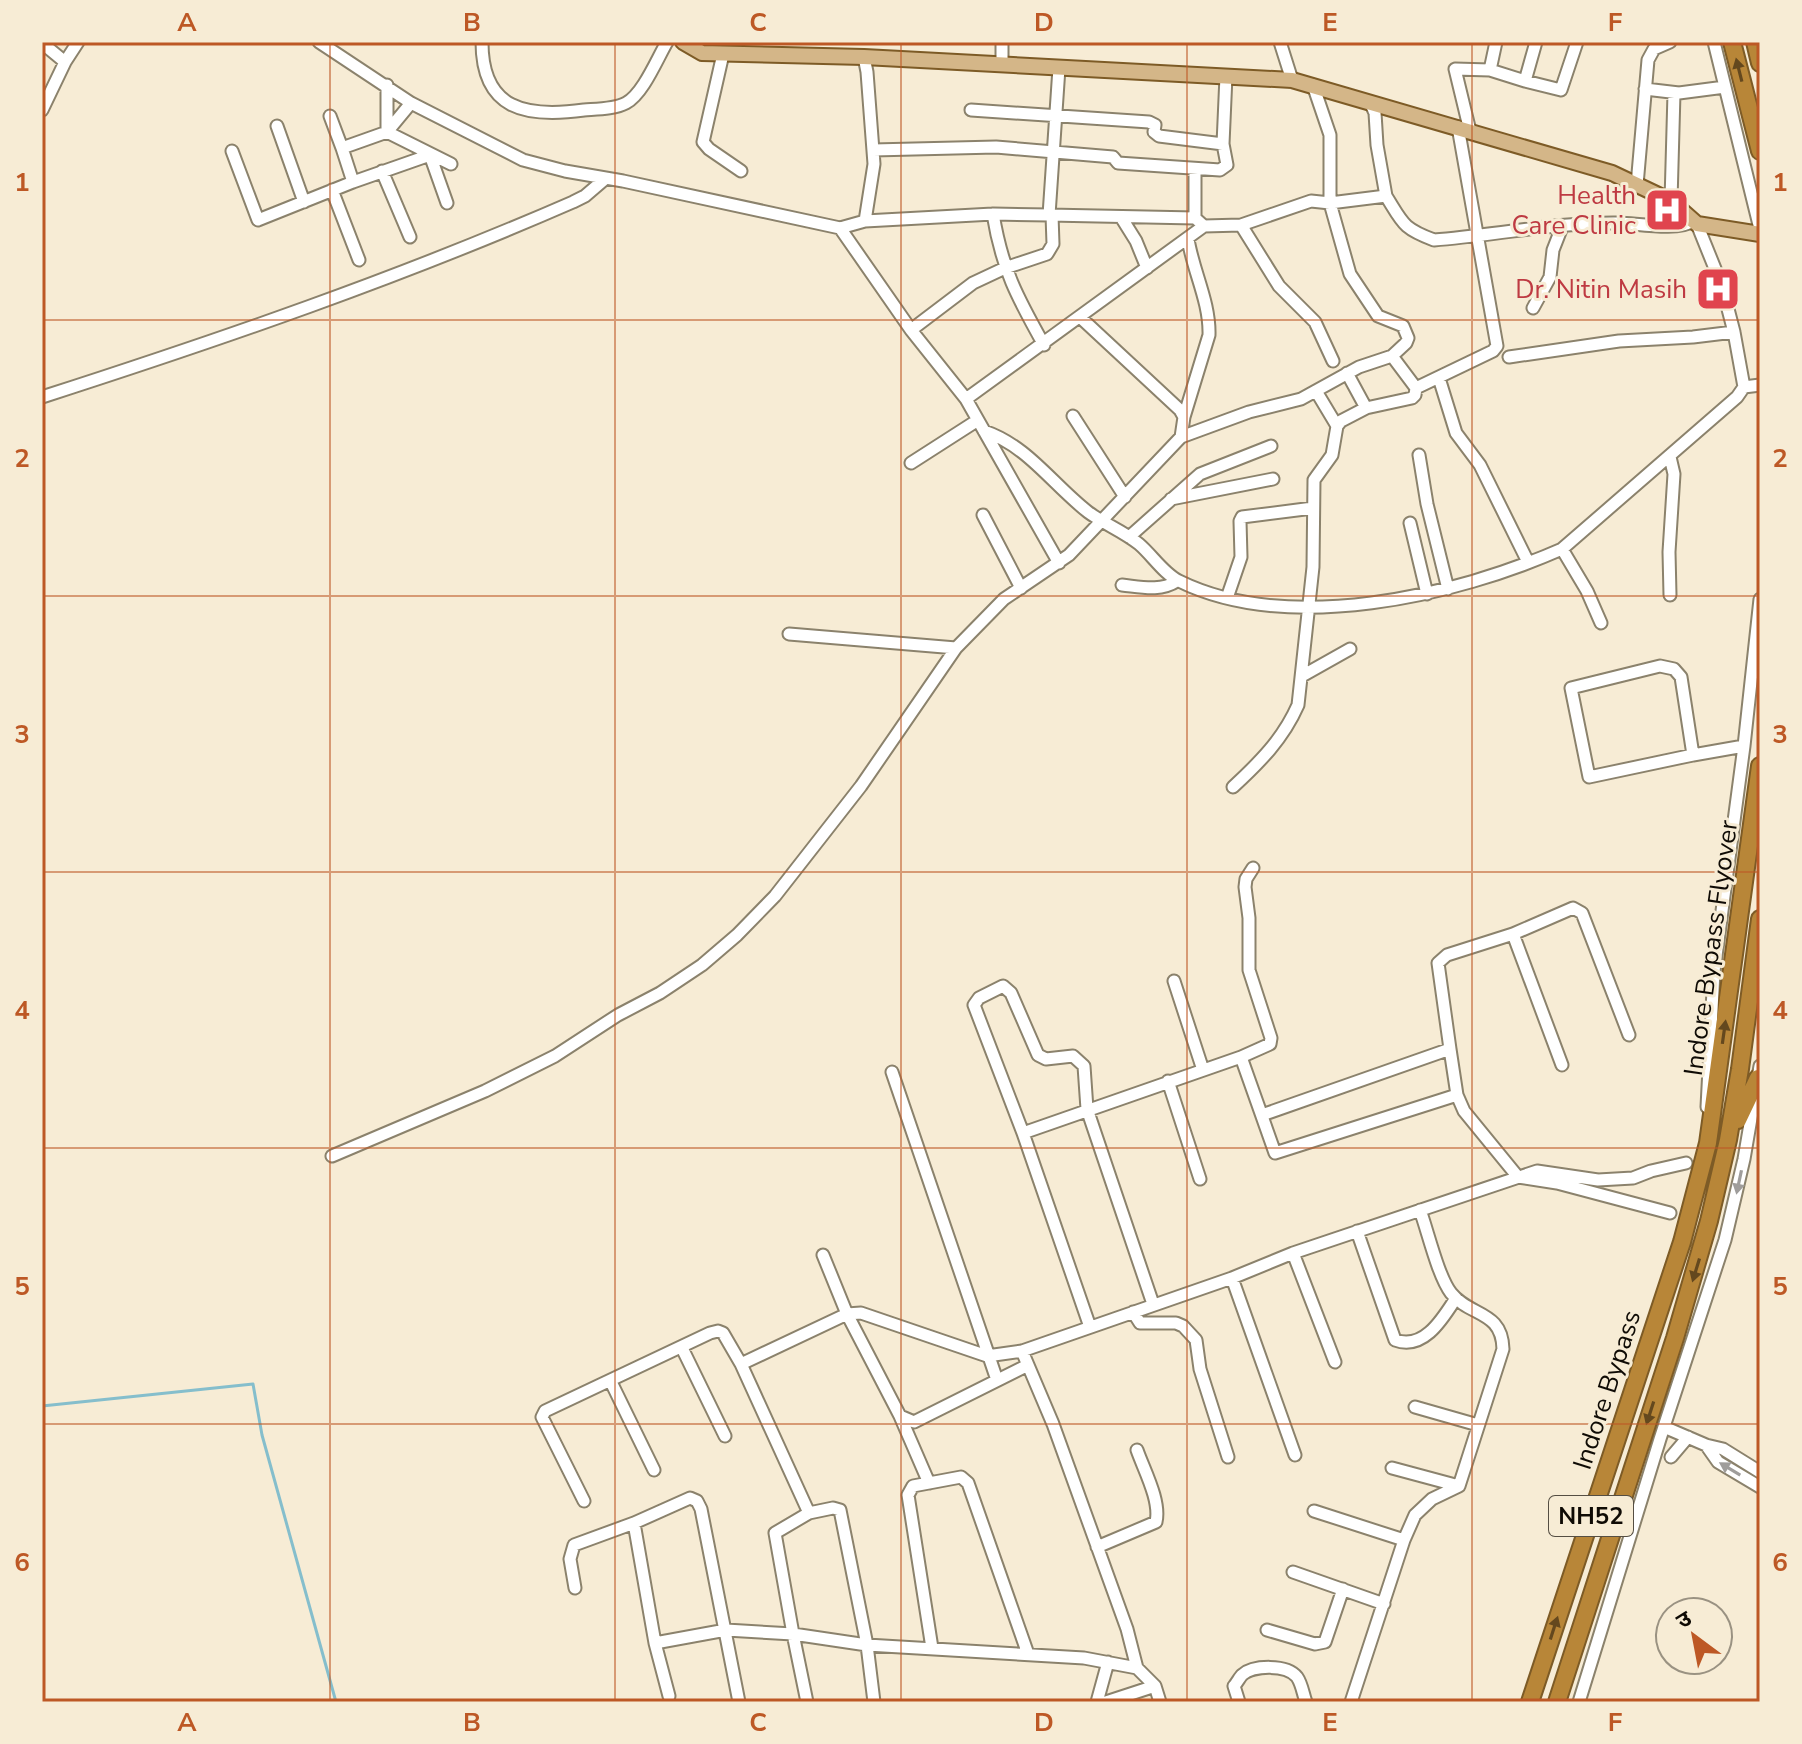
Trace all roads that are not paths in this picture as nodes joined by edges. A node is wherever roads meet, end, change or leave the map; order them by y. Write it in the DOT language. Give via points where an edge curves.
graph roads {
  1 [pos="78,42"];
  2 [pos="319,42"];
  3 [pos="482,42"];
  4 [pos="667,42"];
  5 [pos="683,42"];
  6 [pos="1002,42"];
  7 [pos="1280,42"];
  8 [pos="1496,42"];
  9 [pos="1536,42"];
  10 [pos="1577,42"];
  11 [pos="1670,42"];
  12 [pos="1714,42"];
  13 [pos="1732,42"];
  14 [pos="1755,42"];
  15 [pos="42,43"];
  16 [pos="839,49"];
  17 [pos="723,54"];
  18 [pos="864,57"];
  19 [pos="65,62"];
  20 [pos="1002,63"];
  21 [pos="1760,63"];
  22 [pos="1059,68"];
  23 [pos="1490,70"];
  24 [pos="1226,76"];
  25 [pos="1292,80"];
  26 [pos="1525,81"];
  27 [pos="387,85"];
  28 [pos="1313,85"];
  29 [pos="1725,87"];
  30 [pos="1645,89"];
  31 [pos="1674,93"];
  32 [pos="1370,102"];
  33 [pos="411,103"];
  34 [pos="42,110"];
  35 [pos="971,110"];
  36 [pos="1056,115"];
  37 [pos="330,116"];
  38 [pos="277,126"];
  39 [pos="1464,129"];
  40 [pos="387,132"];
  41 [pos="1223,144"];
  42 [pos="342,148"];
  43 [pos="873,150"];
  44 [pos="1054,150"];
  45 [pos="232,151"];
  46 [pos="1760,151"];
  47 [pos="430,155"];
  48 [pos="451,164"];
  49 [pos="1195,169"];
  50 [pos="382,171"];
  51 [pos="741,171"];
  52 [pos="606,178"];
  53 [pos="353,182"];
  54 [pos="1637,185"];
  55 [pos="332,190"];
  56 [pos="1386,196"];
  57 [pos="1671,201"];
  58 [pos="304,202"];
  59 [pos="447,203"];
  60 [pos="1330,203"];
  61 [pos="993,214"];
  62 [pos="1051,215"];
  63 [pos="1121,217"];
  64 [pos="865,221"];
  65 [pos="1200,222"];
  66 [pos="1695,222"];
  67 [pos="1241,225"];
  68 [pos="1562,227"];
  69 [pos="840,228"];
  70 [pos="1760,232"];
  71 [pos="410,237"];
  72 [pos="1477,237"];
  73 [pos="1188,239"];
  74 [pos="359,260"];
  75 [pos="1005,268"];
  76 [pos="1147,268"];
  77 [pos="1533,308"];
  78 [pos="1081,318"];
  79 [pos="911,330"];
  80 [pos="1734,332"];
  81 [pos="1044,345"];
  82 [pos="1392,356"];
  83 [pos="1509,357"];
  84 [pos="1333,361"];
  85 [pos="1347,373"];
  86 [pos="1439,378"];
  87 [pos="1760,385"];
  88 [pos="1744,387"];
  89 [pos="1416,388"];
  90 [pos="1316,391"];
  91 [pos="42,397"];
  92 [pos="966,399"];
  93 [pos="1366,408"];
  94 [pos="1073,416"];
  95 [pos="1184,417"];
  96 [pos="981,426"];
  97 [pos="1337,426"];
  98 [pos="1181,437"];
  99 [pos="1271,446"];
  100 [pos="1419,455"];
  101 [pos="1670,457"];
  102 [pos="911,463"];
  103 [pos="1273,479"];
  104 [pos="1125,497"];
  105 [pos="1170,500"];
  106 [pos="1313,508"];
  107 [pos="983,515"];
  108 [pos="1103,521"];
  109 [pos="1410,523"];
  110 [pos="1129,537"];
  111 [pos="1562,549"];
  112 [pos="1528,562"];
  113 [pos="1059,563"];
  114 [pos="1177,581"];
  115 [pos="1122,585"];
  116 [pos="1021,588"];
  117 [pos="1448,589"];
  118 [pos="1427,594"];
  119 [pos="1670,595"];
  120 [pos="1227,598"];
  121 [pos="1760,599"];
  122 [pos="1306,608"];
  123 [pos="1601,623"];
  124 [pos="789,634"];
  125 [pos="956,648"];
  126 [pos="1350,649"];
  127 [pos="1302,676"];
  128 [pos="1744,746"];
  129 [pos="1693,755"];
  130 [pos="1759,775"];
  131 [pos="1233,787"];
  132 [pos="1253,868"];
  133 [pos="1760,919"];
  134 [pos="1513,934"];
  135 [pos="1174,981"];
  136 [pos="1629,1035"];
  137 [pos="1450,1049"];
  138 [pos="1241,1057"];
  139 [pos="1562,1065"];
  140 [pos="1203,1070"];
  141 [pos="892,1072"];
  142 [pos="1759,1072"];
  143 [pos="1168,1081"];
  144 [pos="1457,1095"];
  145 [pos="1087,1109"];
  146 [pos="1262,1115"];
  147 [pos="1023,1133"];
  148 [pos="1709,1137"];
  149 [pos="1728,1140"];
  150 [pos="332,1156"];
  151 [pos="1686,1163"];
  152 [pos="1518,1177"];
  153 [pos="1200,1179"];
  154 [pos="1420,1210"];
  155 [pos="1670,1213"];
  156 [pos="1357,1231"];
  157 [pos="1293,1253"];
  158 [pos="823,1255"];
  159 [pos="1232,1278"];
  160 [pos="1456,1298"];
  161 [pos="1153,1304"];
  162 [pos="1133,1312"];
  163 [pos="847,1314"];
  164 [pos="1090,1327"];
  165 [pos="682,1348"];
  166 [pos="1022,1351"];
  167 [pos="987,1356"];
  168 [pos="1335,1362"];
  169 [pos="741,1364"];
  170 [pos="1028,1365"];
  171 [pos="997,1380"];
  172 [pos="611,1382"];
  173 [pos="1415,1407"];
  174 [pos="900,1416"];
  175 [pos="1478,1425"];
  176 [pos="1664,1427"];
  177 [pos="725,1436"];
  178 [pos="1688,1437"];
  179 [pos="1706,1445"];
  180 [pos="1137,1450"];
  181 [pos="1295,1455"];
  182 [pos="1228,1457"];
  183 [pos="1671,1457"];
  184 [pos="1392,1468"];
  185 [pos="654,1470"];
  186 [pos="1760,1472"];
  187 [pos="929,1483"];
  188 [pos="1459,1486"];
  189 [pos="1760,1487"];
  190 [pos="584,1501"];
  191 [pos="1314,1511"];
  192 [pos="809,1513"];
  193 [pos="634,1523"];
  194 [pos="1404,1540"];
  195 [pos="1097,1547"];
  196 [pos="1293,1572"];
  197 [pos="575,1588"];
  198 [pos="1343,1589"];
  199 [pos="1384,1604"];
  200 [pos="726,1630"];
  201 [pos="1267,1630"];
  202 [pos="793,1634"];
  203 [pos="655,1643"];
  204 [pos="867,1645"];
  205 [pos="932,1648"];
  206 [pos="1028,1654"];
  207 [pos="1103,1661"];
  208 [pos="1137,1668"];
  209 [pos="1155,1686"];
  210 [pos="669,1696"];
  211 [pos="739,1702"];
  212 [pos="807,1702"];
  213 [pos="874,1702"];
  214 [pos="1097,1702"];
  215 [pos="1106,1702"];
  216 [pos="1160,1702"];
  217 [pos="1239,1702"];
  218 [pos="1306,1702"];
  219 [pos="1351,1702"];
  220 [pos="1530,1702"];
  221 [pos="1557,1702"];
  222 [pos="1579,1702"];
  1 -- 19 [label="street"];
  2 -- 27 [label="street"];
  3 -- 4 [label="street" via="482,63 497,96 529,112 623,105 637,94"];
  5 -- 17 [label="main road" via="702,53"];
  6 -- 20 [label="street"];
  7 -- 25 [label="street"];
  8 -- 23 [label="street"];
  9 -- 26 [label="street"];
  10 -- 26 [label="street" via="1561,90"];
  11 -- 30 [label="street" via="1650,53"];
  12 -- 29 [label="street"];
  46 -- 13 [label="highway, one-way"];
  14 -- 21 [label="highway"];
  15 -- 19 [label="street"];
  16 -- 17 [label="main road"];
  16 -- 18 [label="main road"];
  17 -- 51 [label="street" via="703,142"];
  18 -- 20 [label="main road"];
  18 -- 43 [label="street"];
  19 -- 34 [label="street"];
  20 -- 22 [label="main road"];
  22 -- 24 [label="main road"];
  22 -- 36 [label="street"];
  23 -- 26 [label="street"];
  23 -- 39 [label="street" via="1455,69"];
  24 -- 25 [label="main road"];
  24 -- 41 [label="street"];
  25 -- 28 [label="main road"];
  27 -- 33 [label="street"];
  27 -- 40 [label="street"];
  28 -- 32 [label="main road"];
  28 -- 60 [label="street" via="1330,135"];
  29 -- 31 [label="street"];
  29 -- 70 [label="street"];
  30 -- 31 [label="street"];
  30 -- 54 [label="street"];
  31 -- 57 [label="street"];
  32 -- 39 [label="main road"];
  32 -- 56 [label="street"];
  33 -- 40 [label="street"];
  33 -- 52 [label="street" via="523,160"];
  35 -- 36 [label="street"];
  36 -- 41 [label="street" via="1149,122 1159,136"];
  36 -- 44 [label="street"];
  37 -- 42 [label="street"];
  38 -- 58 [label="street"];
  39 -- 54 [label="main road"];
  39 -- 72 [label="street"];
  40 -- 42 [label="street"];
  40 -- 47 [label="street"];
  41 -- 49 [label="street" via="1224,169"];
  42 -- 53 [label="street"];
  43 -- 44 [label="street"];
  43 -- 64 [label="street"];
  44 -- 49 [label="street" via="1113,157 1118,163"];
  44 -- 62 [label="street"];
  45 -- 58 [label="street" via="258,220"];
  47 -- 48 [label="street"];
  47 -- 50 [label="street"];
  47 -- 59 [label="street"];
  49 -- 65 [label="street"];
  50 -- 53 [label="street"];
  50 -- 71 [label="street"];
  52 -- 69 [label="street"];
  52 -- 91 [label="street" via="573,202 415,268"];
  53 -- 55 [label="street"];
  54 -- 57 [label="main road"];
  55 -- 58 [label="street"];
  55 -- 74 [label="street"];
  56 -- 60 [label="street"];
  56 -- 72 [label="street" via="1412,232 1434,240"];
  57 -- 66 [label="main road"];
  60 -- 67 [label="street" via="1311,201"];
  60 -- 82 [label="street" via="1353,279 1378,316 1405,328 1408,341"];
  61 -- 62 [label="street"];
  61 -- 64 [label="street"];
  61 -- 75 [label="street"];
  62 -- 63 [label="street"];
  62 -- 75 [label="street" via="1052,249"];
  63 -- 65 [label="street"];
  63 -- 76 [label="street"];
  64 -- 69 [label="street"];
  65 -- 67 [label="street"];
  65 -- 73 [label="street"];
  66 -- 68 [label="street" via="1673,228 1606,223"];
  66 -- 70 [label="main road"];
  66 -- 80 [label="street" via="1722,286"];
  67 -- 84 [label="street" via="1279,286 1315,322"];
  68 -- 72 [label="street"];
  68 -- 77 [label="street" via="1550,277"];
  69 -- 79 [label="street"];
  72 -- 86 [label="street" via="1497,346"];
  73 -- 76 [label="street"];
  73 -- 95 [label="street" via="1210,321"];
  75 -- 79 [label="street" via="963,289"];
  75 -- 81 [label="street"];
  76 -- 78 [label="street"];
  78 -- 81 [label="street"];
  78 -- 95 [label="street"];
  79 -- 92 [label="street"];
  80 -- 83 [label="street"];
  80 -- 88 [label="street"];
  81 -- 92 [label="street"];
  82 -- 85 [label="street"];
  82 -- 89 [label="street"];
  85 -- 90 [label="street"];
  85 -- 93 [label="street"];
  86 -- 89 [label="street"];
  86 -- 112 [label="street" via="1456,433 1480,465"];
  87 -- 88 [label="street"];
  88 -- 101 [label="street"];
  89 -- 93 [label="street" via="1412,398"];
  90 -- 97 [label="street"];
  90 -- 98 [label="street"];
  92 -- 96 [label="street"];
  93 -- 97 [label="street"];
  94 -- 104 [label="street"];
  95 -- 98 [label="street"];
  96 -- 102 [label="street"];
  96 -- 108 [label="street" via="1015,445"];
  96 -- 113 [label="street"];
  97 -- 106 [label="street" via="1332,455 1314,480"];
  98 -- 104 [label="street"];
  99 -- 105 [label="street" via="1200,474"];
  100 -- 117 [label="street"];
  101 -- 111 [label="street"];
  101 -- 119 [label="street"];
  103 -- 105 [label="street"];
  104 -- 108 [label="street"];
  105 -- 110 [label="street"];
  106 -- 120 [label="street" via="1242,517 1241,557"];
  106 -- 122 [label="street" via="1313,567"];
  107 -- 116 [label="street"];
  108 -- 110 [label="street"];
  108 -- 113 [label="street"];
  109 -- 118 [label="street"];
  110 -- 114 [label="street"];
  111 -- 112 [label="street"];
  111 -- 123 [label="street"];
  112 -- 117 [label="street"];
  113 -- 116 [label="street"];
  114 -- 115 [label="street" via="1158,588"];
  114 -- 120 [label="street"];
  116 -- 125 [label="street"];
  117 -- 118 [label="street"];
  118 -- 122 [label="street"];
  120 -- 122 [label="street"];
  121 -- 128 [label="street"];
  122 -- 127 [label="street"];
  124 -- 125 [label="street"];
  125 -- 150 [label="street" via="861,786 775,896 702,965 555,1056"];
  126 -- 127 [label="street"];
  127 -- 131 [label="street" via="1289,725"];
  128 -- 129 [label="street"];
  128 -- 148 [label="street" via="1712,985 1706,1085"];
  129 -- 129 [label="street" via="1681,677 1674,669 1660,666 1571,688 1589,777"];
  148 -- 130 [label="highway, Indore Bypass Flyover / NH52, one-way"];
  132 -- 138 [label="street" via="1245,887 1249,970 1271,1038 1265,1048"];
  133 -- 149 [label="highway, Indore Bypass Flyover / NH52"];
  134 -- 136 [label="street" via="1573,908 1580,911"];
  134 -- 137 [label="street" via="1447,955 1438,963"];
  134 -- 139 [label="street"];
  135 -- 140 [label="street"];
  137 -- 144 [label="street"];
  137 -- 146 [label="street"];
  138 -- 140 [label="street"];
  138 -- 146 [label="street"];
  140 -- 143 [label="street"];
  141 -- 167 [label="street"];
  142 -- 149 [label="highway"];
  142 -- 176 [label="street, one-way" via="1730,1223"];
  143 -- 145 [label="street"];
  143 -- 153 [label="street"];
  144 -- 146 [label="street" via="1275,1153"];
  144 -- 152 [label="street"];
  145 -- 147 [label="street"];
  145 -- 147 [label="street" via="1080,1060 1038,1055 1003,986 974,1005"];
  145 -- 161 [label="street"];
  147 -- 164 [label="street"];
  220 -- 148 [label="highway, Indore Bypass / NH52, one-way" via="1682,1242"];
  149 -- 221 [label="highway, Indore Bypass / NH52, one-way" via="1677,1331"];
  151 -- 152 [label="street" via="1633,1178 1598,1180 1537,1171"];
  152 -- 154 [label="street"];
  152 -- 155 [label="street"];
  154 -- 156 [label="street"];
  154 -- 160 [label="street"];
  156 -- 157 [label="street"];
  156 -- 160 [label="street" via="1395,1340 1429,1333"];
  157 -- 159 [label="street"];
  157 -- 168 [label="street"];
  158 -- 163 [label="street"];
  159 -- 161 [label="street"];
  159 -- 181 [label="street"];
  160 -- 175 [label="street" via="1497,1324 1503,1336"];
  161 -- 162 [label="street"];
  162 -- 164 [label="street"];
  162 -- 182 [label="street" via="1140,1323 1183,1326 1196,1340"];
  163 -- 167 [label="street" via="861,1313"];
  163 -- 169 [label="street"];
  163 -- 174 [label="street"];
  164 -- 166 [label="street"];
  165 -- 169 [label="street" via="718,1331"];
  165 -- 172 [label="street"];
  165 -- 177 [label="street"];
  166 -- 167 [label="street"];
  166 -- 170 [label="street"];
  167 -- 171 [label="street"];
  169 -- 192 [label="street"];
  170 -- 171 [label="street"];
  170 -- 195 [label="street"];
  171 -- 174 [label="street" via="914,1422"];
  172 -- 185 [label="street"];
  172 -- 190 [label="street" via="550,1407 542,1417"];
  173 -- 175 [label="street"];
  174 -- 187 [label="street"];
  175 -- 188 [label="street"];
  176 -- 178 [label="street"];
  176 -- 222 [label="street"];
  178 -- 179 [label="street"];
  178 -- 183 [label="street"];
  179 -- 186 [label="street" via="1723,1449"];
  189 -- 179 [label="street, one-way" via="1718,1462"];
  180 -- 195 [label="street" via="1156,1522"];
  184 -- 188 [label="street"];
  187 -- 205 [label="street" via="913,1486 908,1503"];
  187 -- 206 [label="street" via="961,1477 968,1483"];
  188 -- 194 [label="street" via="1420,1508"];
  191 -- 194 [label="street"];
  192 -- 202 [label="street" via="775,1533"];
  192 -- 204 [label="street" via="840,1510"];
  193 -- 197 [label="street" via="574,1545 570,1559"];
  193 -- 200 [label="street" via="690,1498 697,1501"];
  193 -- 203 [label="street"];
  194 -- 199 [label="street"];
  195 -- 208 [label="street"];
  196 -- 198 [label="street"];
  198 -- 199 [label="street"];
  198 -- 201 [label="street" via="1325,1642"];
  199 -- 219 [label="street"];
  200 -- 202 [label="street"];
  200 -- 203 [label="street"];
  200 -- 211 [label="street"];
  202 -- 204 [label="street"];
  202 -- 212 [label="street"];
  203 -- 210 [label="street"];
  204 -- 205 [label="street"];
  204 -- 213 [label="street"];
  205 -- 206 [label="street"];
  206 -- 207 [label="street"];
  207 -- 208 [label="street"];
  207 -- 214 [label="street"];
  208 -- 209 [label="street"];
  209 -- 215 [label="street"];
  209 -- 216 [label="street"];
  217 -- 218 [label="street" via="1234,1686 1240,1676 1252,1669 1274,1668 1299,1679"];
}
